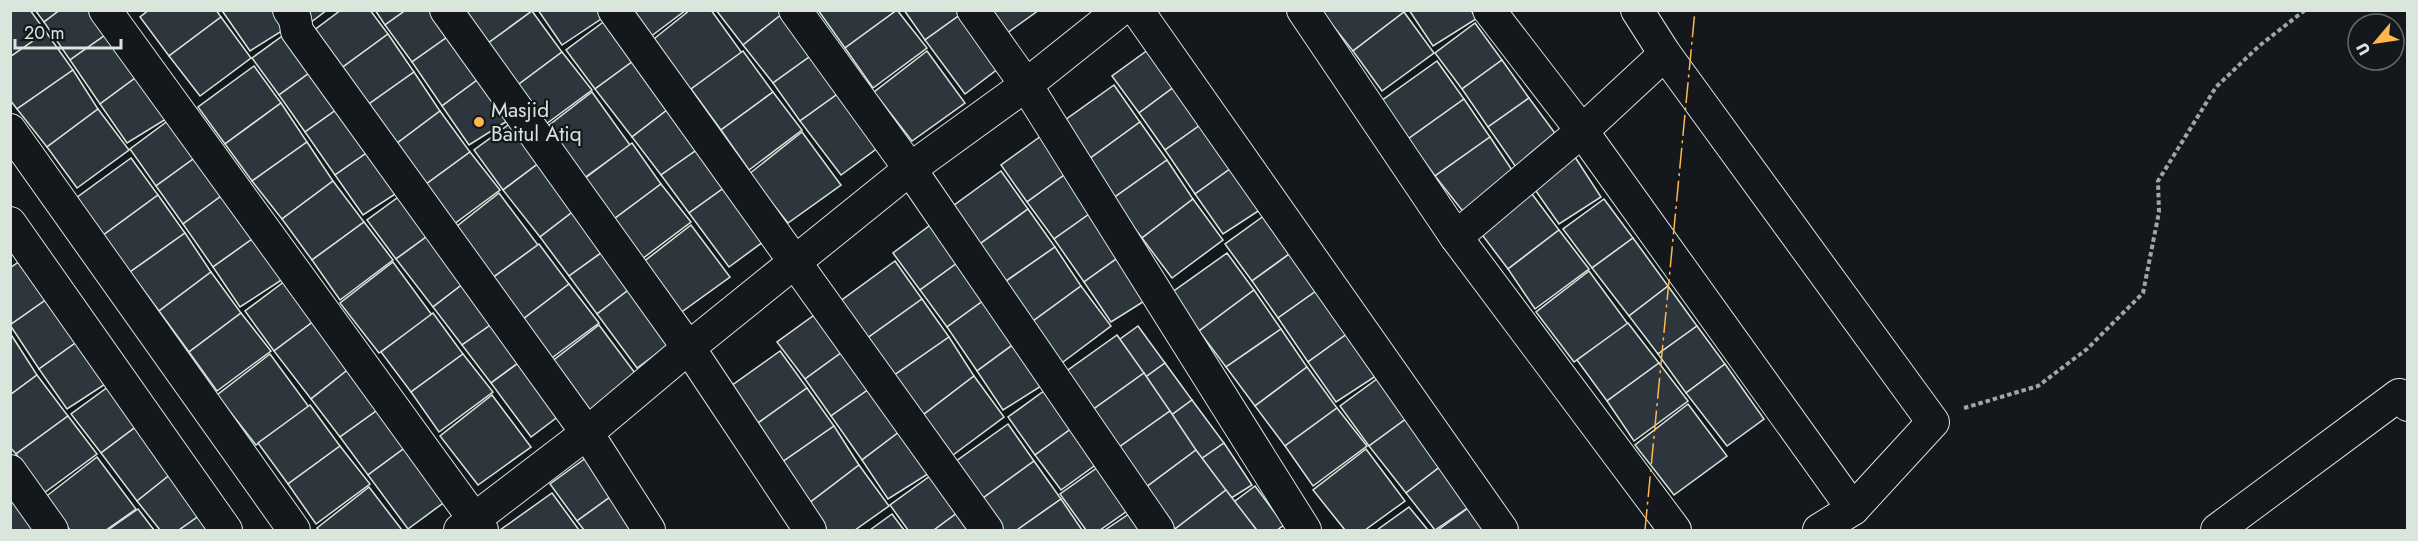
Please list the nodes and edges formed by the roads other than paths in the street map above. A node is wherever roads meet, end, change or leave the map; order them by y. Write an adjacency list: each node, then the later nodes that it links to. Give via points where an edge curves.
1 (105, 10): 25 (street)
2 (289, 10): 22 (street, via 297,31)
3 (446, 10): 20 (street)
4 (614, 10): 19 (street)
5 (795, 10): 16 (street)
6 (973, 10): 13 (street)
7 (1120, 10): 13 (street)
8 (1137, 10): 34 (street)
9 (1303, 10): 18 (street)
10 (1488, 10): 15 (street)
11 (1637, 10): 12 (street)
12 (1665, 54): 15 (street); 24 (street, via 1933,422)
13 (1026, 85): 16 (street); 33 (street)
14 (10, 130): 28 (street)
15 (1582, 131): 18 (street); 24 (street)
16 (910, 169): 19 (street); 32 (street)
17 (10, 223): 27 (street)
18 (1456, 237): 35 (street)
19 (794, 262): 20 (street); 31 (street)
20 (687, 349): 22 (street); 30 (street)
21 (2405, 396): 37 (street)
22 (587, 433): 25 (street); 29 (street)
23 (10, 471): 26 (street)
24 (1853, 509): 36 (street)
25 (472, 526)
26 (52, 531)
27 (226, 531)
28 (294, 531)
29 (649, 531)
30 (810, 531)
31 (987, 531)
32 (1158, 531)
33 (1305, 531)
34 (1502, 531)
35 (1675, 531)
36 (1819, 531)
37 (2217, 531)

